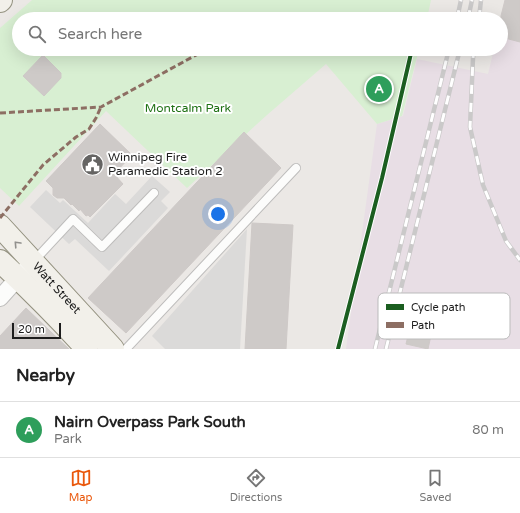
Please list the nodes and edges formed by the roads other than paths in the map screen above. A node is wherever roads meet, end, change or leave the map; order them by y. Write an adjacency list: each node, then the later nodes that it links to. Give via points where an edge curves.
1 (296, 168): 10 (lane)
2 (154, 193): 5 (lane, via 102,247 73,220)
3 (0, 226): 5 (main road, Watt Street, one-way to 3)
4 (0, 261): 6 (main road, Watt Street)
5 (33, 262): 6 (street); 8 (main road, Watt Street)
6 (18, 278): 7 (street); 8 (main road, Watt Street, via 66,326)
7 (0, 298)
8 (87, 341): 9 (main road, Watt Street)
9 (113, 349)
10 (126, 349)

